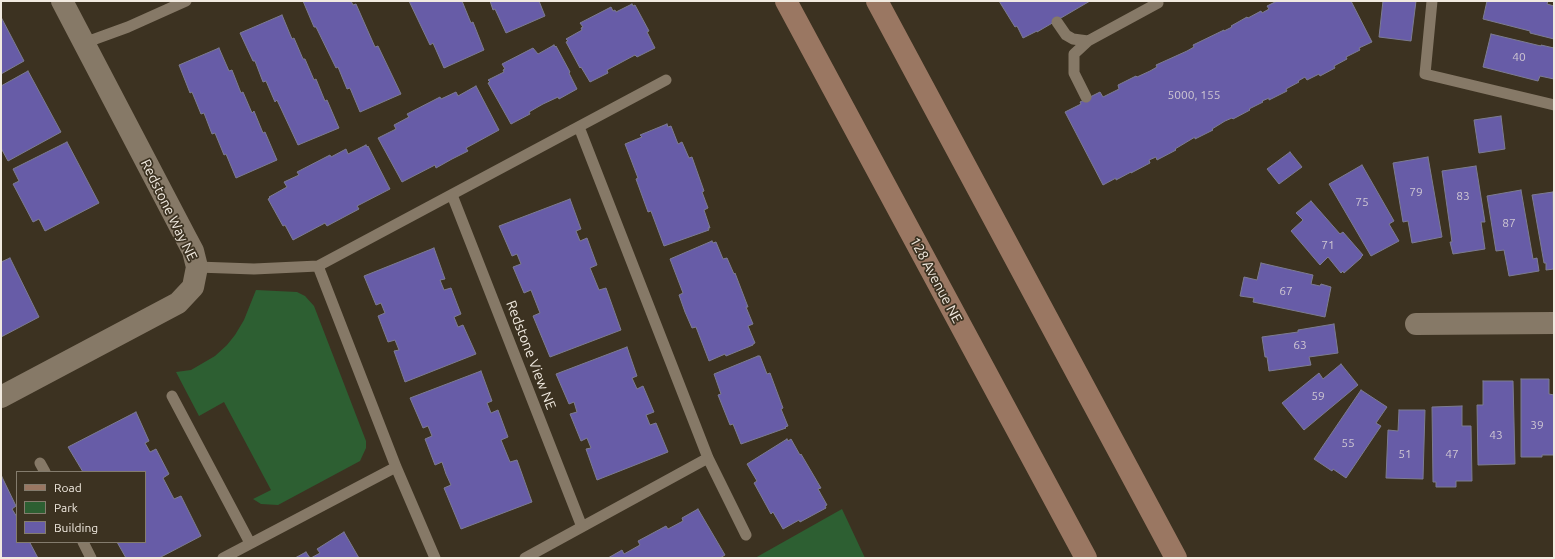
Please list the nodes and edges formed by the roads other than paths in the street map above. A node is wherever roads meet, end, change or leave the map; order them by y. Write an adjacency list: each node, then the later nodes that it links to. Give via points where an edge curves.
1 (62, 1): 9 (street, Redstone Way NE)
2 (186, 1): 9 (lane)
3 (786, 1): 31 (main road, 128 Avenue NE)
4 (1432, 1): 12 (lane, via 1425,74)
5 (1159, 2): 8 (lane)
6 (880, 7): 32 (main road)
7 (1057, 22): 8 (lane, via 1066,35)
8 (1088, 42): 11 (lane, via 1074,54 1074,73)
9 (84, 43): 16 (street, Redstone Way NE, via 188,241)
10 (666, 80): 13 (lane)
11 (1086, 97)
12 (1554, 105)
13 (579, 127): 14 (lane); 21 (lane)
14 (452, 195): 15 (lane); 23 (lane, Redstone View NE)
15 (318, 266): 16 (lane, via 254,269); 22 (lane)
16 (197, 267): 20 (street, Redstone Way NE, via 193,287 178,303)
17 (1554, 323): 18 (street)
18 (1416, 324)
19 (172, 396): 26 (lane)
20 (1, 397)
21 (708, 458): 23 (lane); 24 (lane)
22 (396, 467): 26 (lane); 29 (lane)
23 (582, 527): 30 (lane)
24 (746, 535)
25 (84, 543): 27 (lane)
26 (250, 543): 28 (lane)
27 (91, 558)
28 (222, 558)
29 (435, 558)
30 (525, 558)
31 (1086, 558)
32 (1176, 558)

